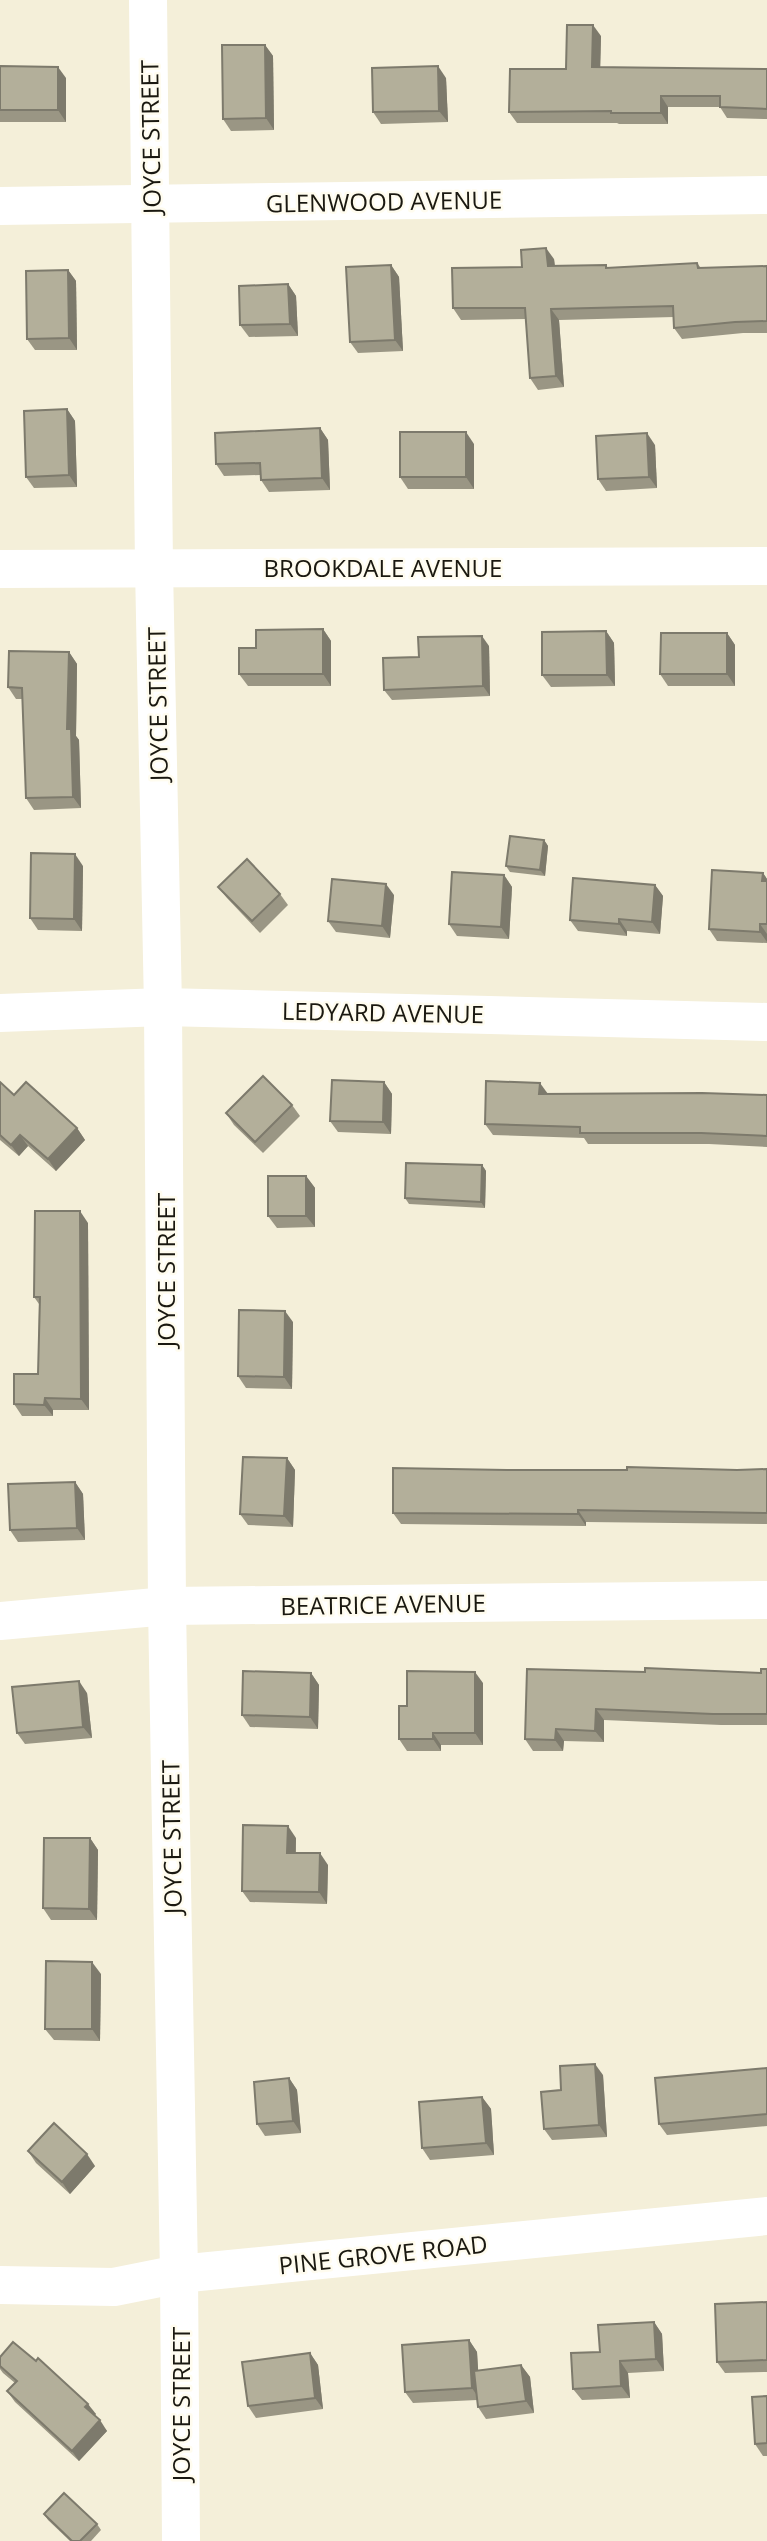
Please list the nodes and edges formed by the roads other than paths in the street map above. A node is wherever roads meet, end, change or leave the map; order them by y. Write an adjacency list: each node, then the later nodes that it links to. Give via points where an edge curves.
1 (148, 0): 3 (street, JOYCE STREET)
2 (767, 195): 3 (street, GLENWOOD AVENUE)
3 (151, 204): 4 (street, GLENWOOD AVENUE); 6 (street, JOYCE STREET)
4 (0, 206)
5 (767, 566): 6 (street, BROOKDALE AVENUE)
6 (154, 568): 7 (street, BROOKDALE AVENUE); 8 (street, JOYCE STREET)
7 (0, 569)
8 (163, 1007): 9 (street, LEDYARD AVENUE); 10 (street, LEDYARD AVENUE); 12 (street, JOYCE STREET)
9 (0, 1013)
10 (767, 1022)
11 (767, 1600): 12 (street, BEATRICE AVENUE)
12 (167, 1606): 13 (street, BEATRICE AVENUE); 15 (street, JOYCE STREET)
13 (0, 1621)
14 (767, 2216): 15 (street, PINE GROVE ROAD)
15 (179, 2274): 16 (street, PINE GROVE ROAD, via 114,2287); 17 (street, JOYCE STREET)
16 (0, 2285)
17 (181, 2541)

